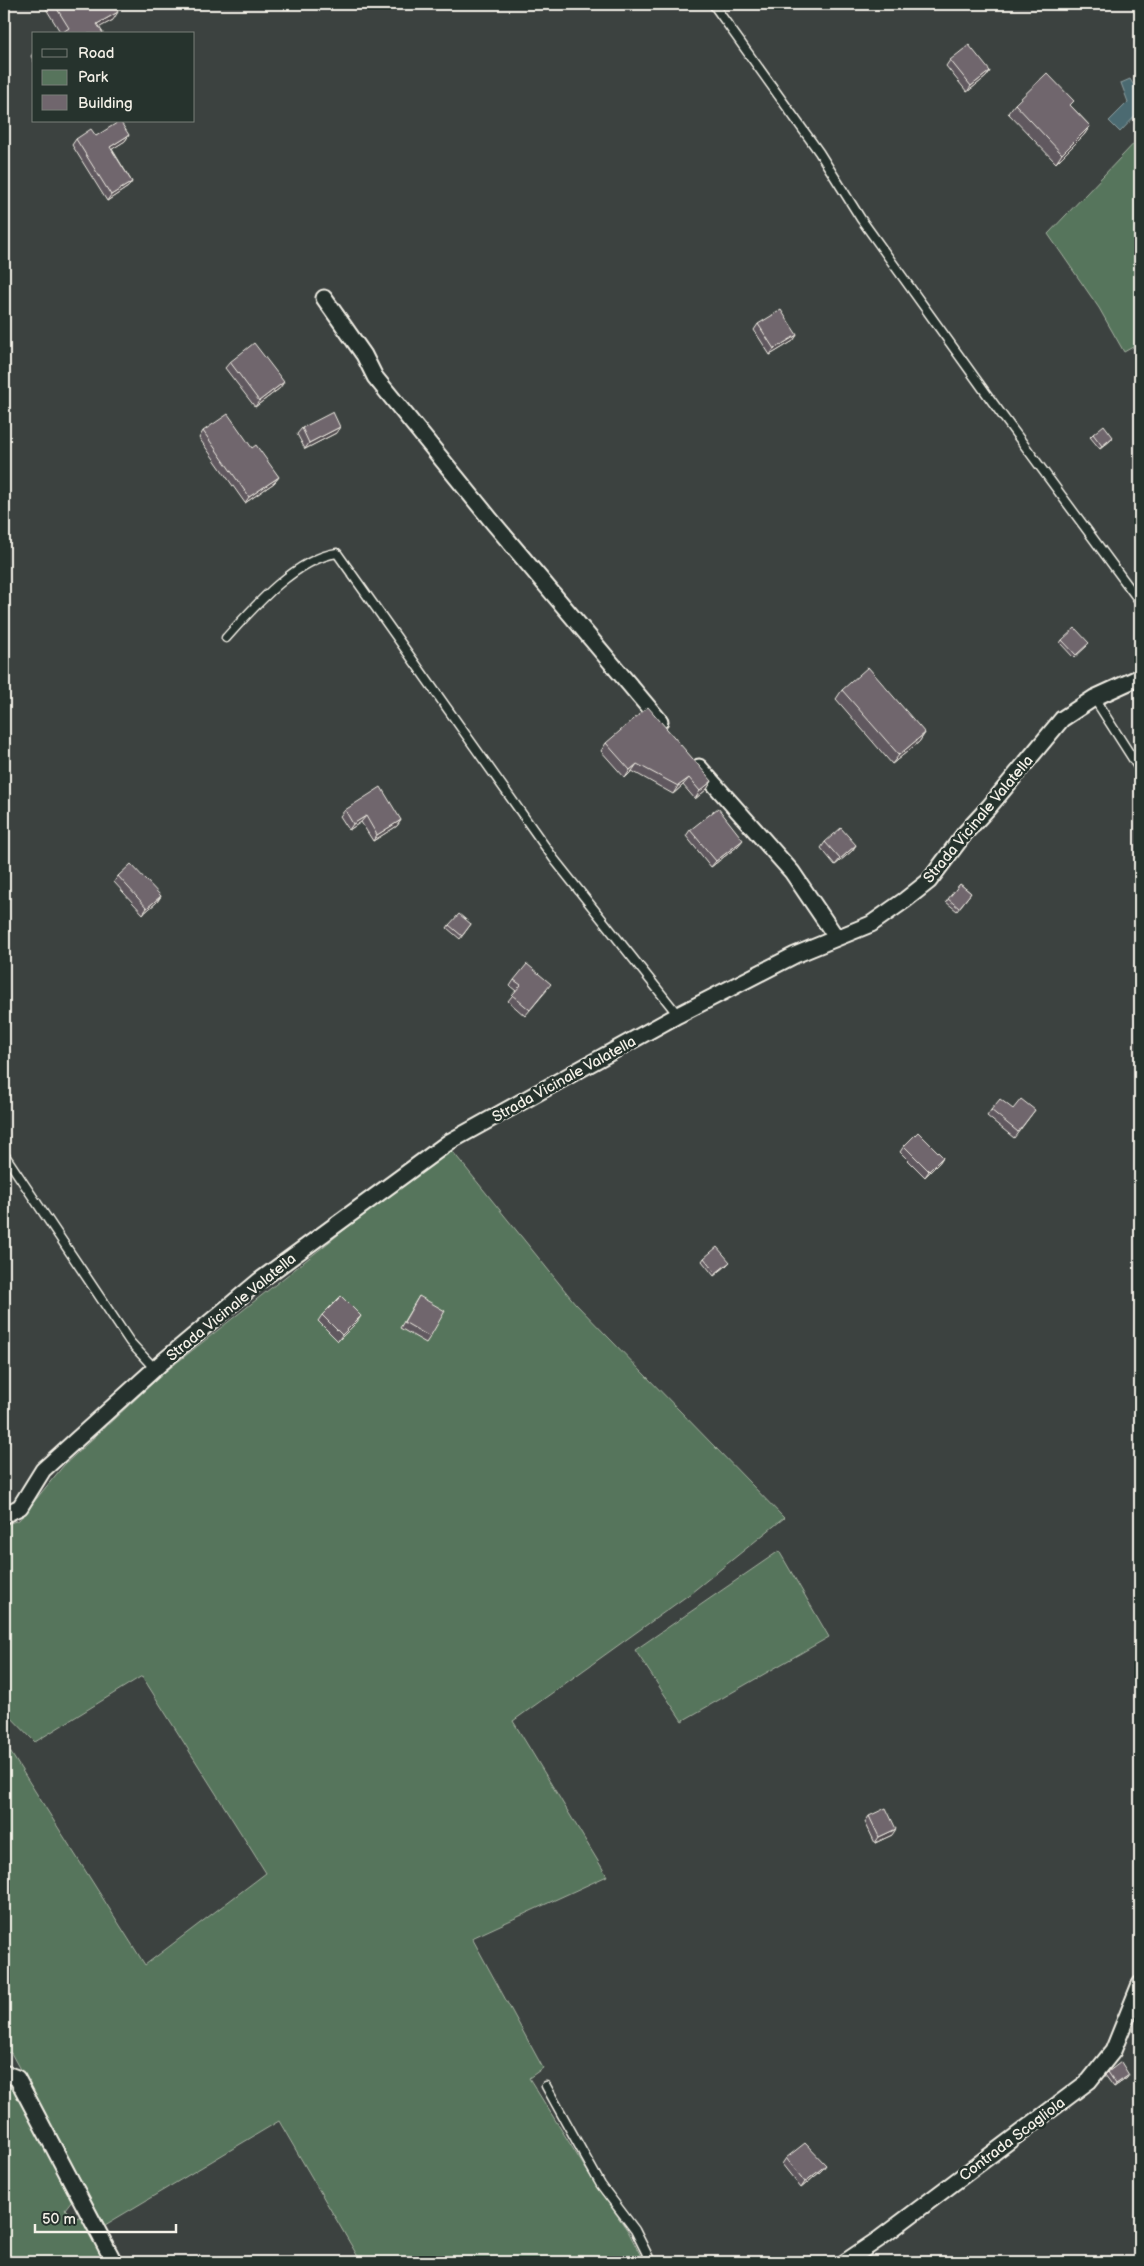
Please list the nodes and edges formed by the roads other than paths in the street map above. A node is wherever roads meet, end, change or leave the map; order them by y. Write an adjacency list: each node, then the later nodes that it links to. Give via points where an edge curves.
1 (713, 4): 3 (lane, via 991,400)
2 (324, 298): 7 (street, via 364,355 375,377)
3 (1140, 602)
4 (226, 638): 11 (lane, via 276,586 312,562 336,553 554,859)
5 (1140, 677): 6 (street, Strada Vicinale Valatella)
6 (1094, 698): 9 (lane); 10 (street, Strada Vicinale Valatella, via 1062,719 990,808 965,833 929,881 870,924)
7 (668, 731)
8 (687, 753): 10 (street, via 792,872)
9 (1140, 770)
10 (836, 937): 11 (street, Strada Vicinale Valatella)
11 (678, 1015): 13 (street, Strada Vicinale Valatella, via 449,1142 259,1282)
12 (4, 1154): 13 (lane, via 130,1342)
13 (155, 1369): 14 (street, Strada Vicinale Valatella, via 43,1470 20,1507)
14 (4, 1515)
15 (1140, 1984): 20 (street, Contrada Scagliola, via 1112,2051 1089,2081)
16 (4, 2074): 18 (street, via 17,2078)
17 (546, 2086): 19 (lane, via 601,2185 635,2230)
18 (114, 2262)
19 (651, 2262)
20 (845, 2262)

